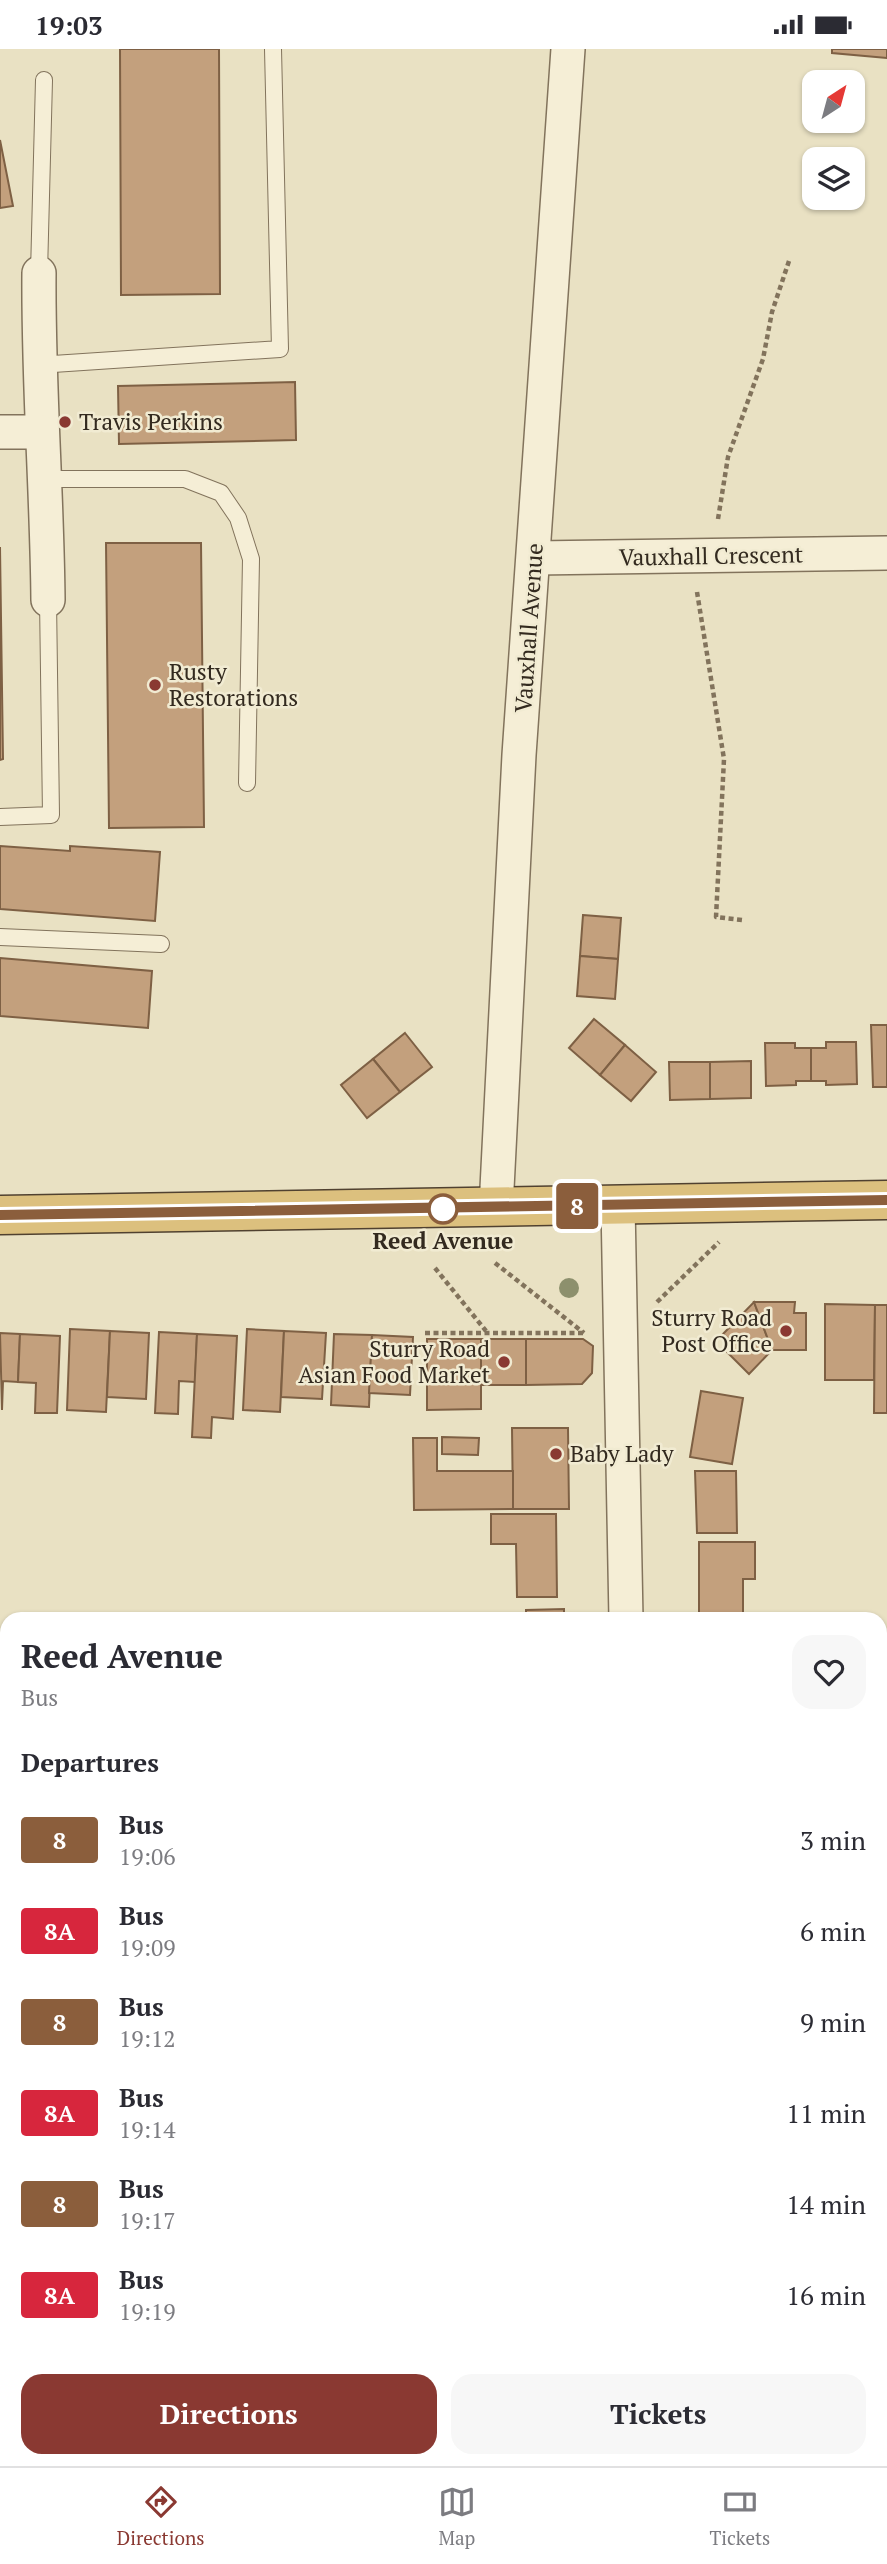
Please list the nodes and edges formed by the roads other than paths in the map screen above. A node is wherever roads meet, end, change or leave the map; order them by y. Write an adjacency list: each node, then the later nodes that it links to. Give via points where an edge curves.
1 (273, 49): 5 (lane, via 280,349)
2 (568, 49): 10 (street, Vauxhall Avenue)
3 (44, 80): 4 (lane)
4 (39, 273): 5 (street)
5 (38, 365): 7 (street)
6 (0, 432): 7 (street)
7 (41, 432): 8 (street)
8 (47, 479): 11 (street); 12 (lane, via 185,478 221,493 238,518 251,559)
9 (887, 553): 10 (street, Vauxhall Crescent)
10 (535, 558): 18 (street, Vauxhall Avenue, via 519,755)
11 (48, 600): 13 (lane, via 51,815)
12 (247, 783)
13 (0, 817)
14 (0, 937): 15 (lane)
15 (161, 944)
16 (887, 1201): 17 (highway)
17 (618, 1205): 18 (highway); 20 (street)
18 (496, 1208): 19 (highway)
19 (0, 1215)
20 (626, 1612)

